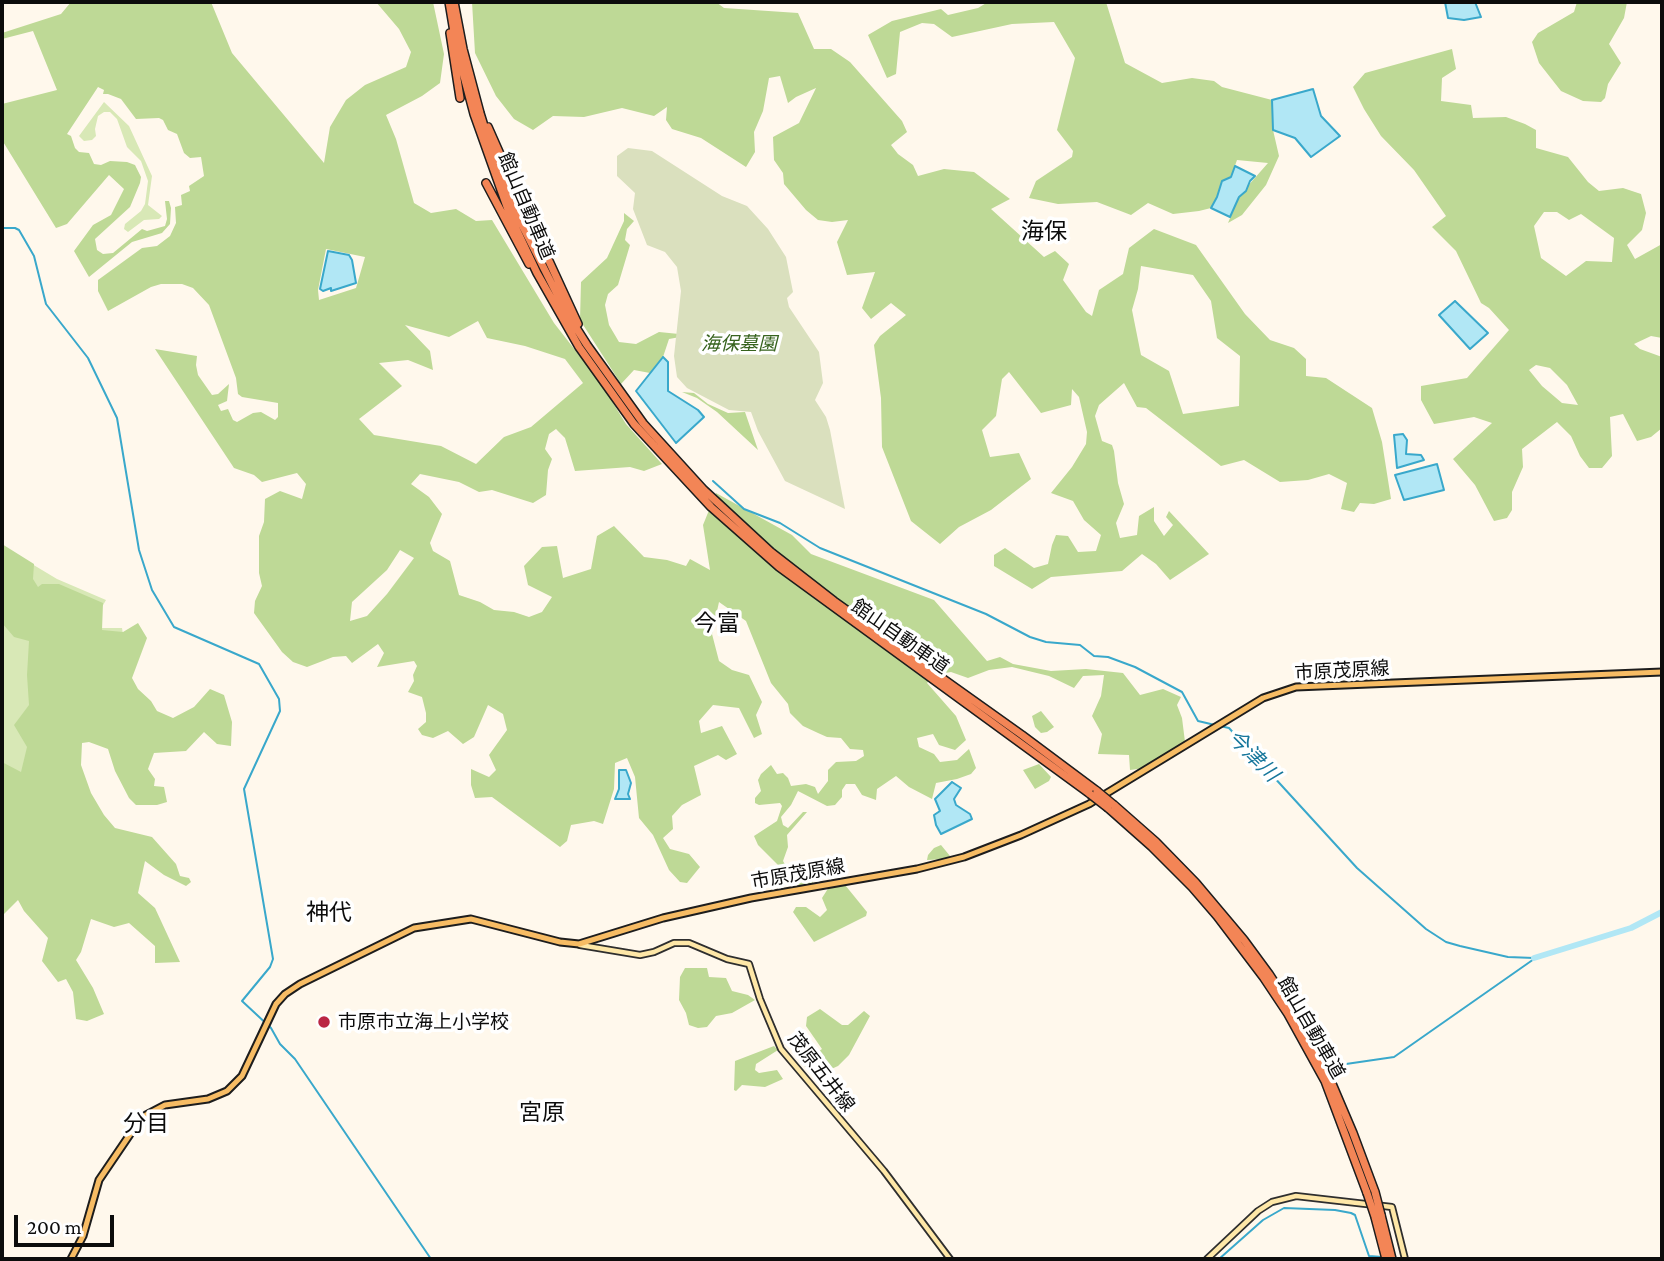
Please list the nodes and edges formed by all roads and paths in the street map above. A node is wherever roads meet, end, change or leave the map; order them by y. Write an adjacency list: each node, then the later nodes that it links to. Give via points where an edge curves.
1 (447, 2): 4 (highway); 8 (highway, 館山自動車道, via 486,154 511,218)
2 (454, 2): 3 (highway, 館山自動車道)
3 (467, 64): 5 (highway); 9 (highway, 館山自動車道, via 513,206)
4 (460, 99)
5 (511, 179)
6 (486, 183): 8 (highway, via 514,241)
7 (549, 261): 9 (highway)
8 (556, 306): 11 (highway, 館山自動車道, via 634,424 728,524 821,600)
9 (587, 345): 11 (highway, 館山自動車道, via 661,444 755,539)
10 (1662, 672): 12 (main road, 市原茂原線, via 1303,686 1269,695 1089,804 964,857 713,906)
11 (1093, 792): 13 (highway, 館山自動車道, bridge, via 1217,916 1310,1045 1353,1133)
12 (579, 944): 14 (main road, 市原茂原線, via 471,919 426,925 292,988 276,1004 233,1087 208,1099 159,1107 135,1127 99,1180 83,1236); 15 (main road, 茂原五井線, via 640,955 674,943 690,943 750,964 781,1049 884,1171)
13 (1385, 1243): 17 (highway, 館山自動車道); 18 (highway, 館山自動車道)
14 (71, 1259)
15 (950, 1259)
16 (1207, 1259): 19 (main road, via 1258,1211 1296,1196 1392,1207)
17 (1386, 1259)
18 (1392, 1259)
19 (1405, 1259)

